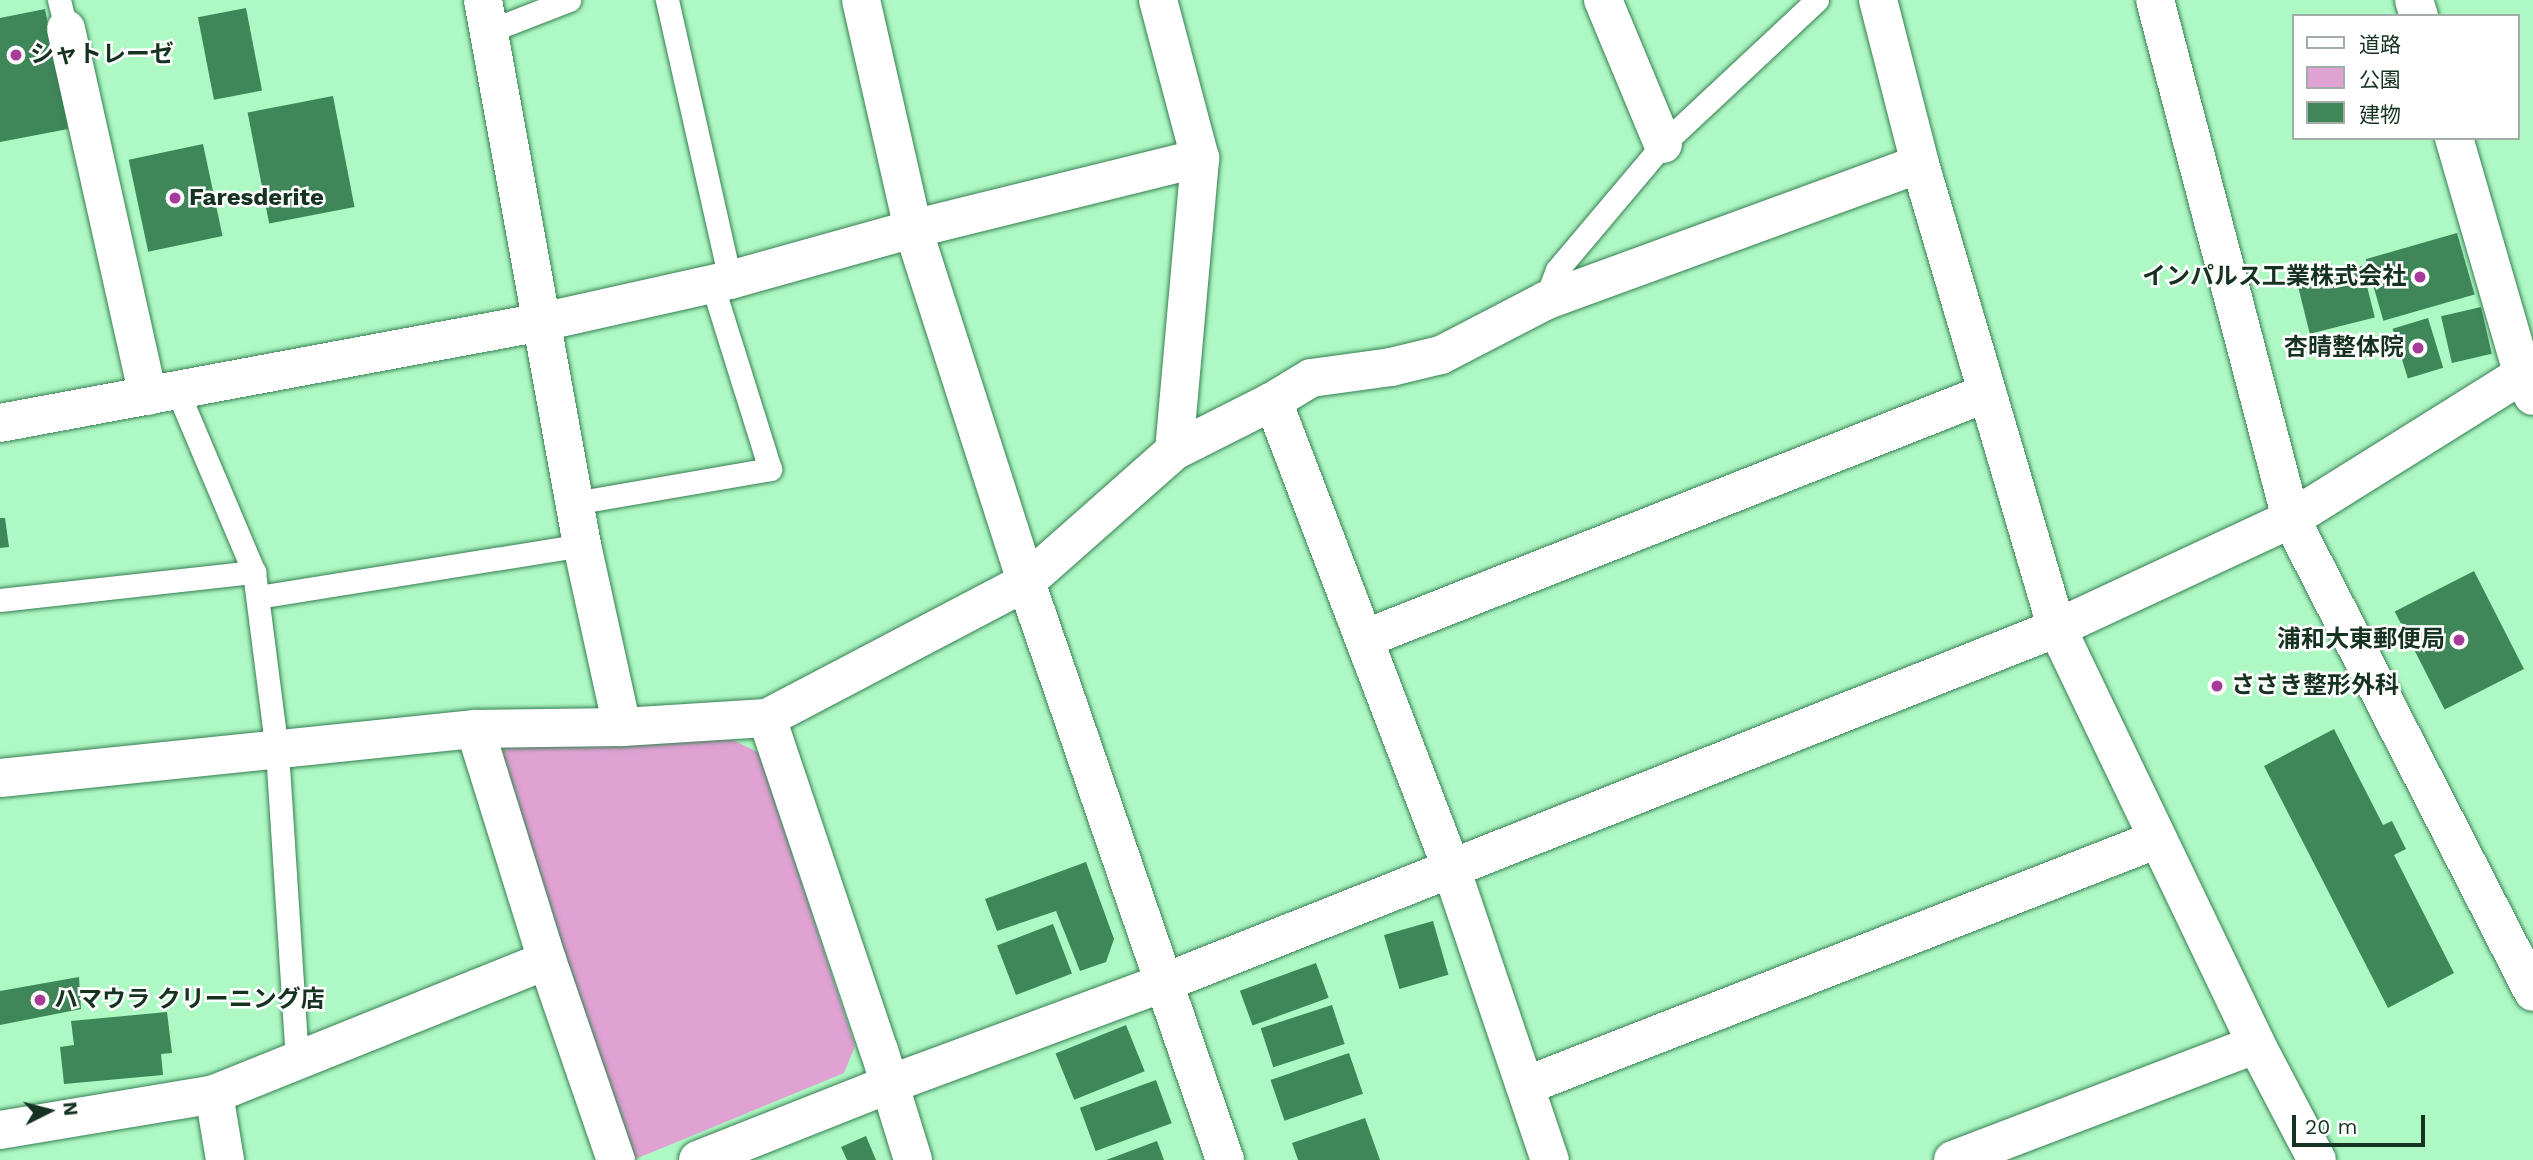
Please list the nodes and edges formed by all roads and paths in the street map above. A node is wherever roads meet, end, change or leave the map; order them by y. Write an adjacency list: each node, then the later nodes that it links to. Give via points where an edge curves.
1 (569, 0): 10 (lane)
2 (667, 0): 16 (lane)
3 (861, 0): 15 (street)
4 (1158, 0): 13 (street)
5 (1603, 0): 12 (street)
6 (1817, 0): 12 (lane)
7 (1878, 0): 14 (street)
8 (2155, 0): 26 (street)
9 (62, 14): 20 (street)
10 (486, 16): 18 (street)
11 (2455, 140): 19 (street)
12 (1663, 144): 17 (lane, via 1557,270)
13 (1200, 158): 15 (street); 24 (street)
14 (1920, 164): 17 (street); 21 (street)
15 (913, 229): 16 (street); 29 (street)
16 (721, 282): 18 (street); 25 (lane, via 770,469)
17 (1545, 301): 22 (street, via 1441,355 1311,378)
18 (542, 322): 20 (street); 25 (street)
19 (2530, 379): 26 (street)
20 (162, 393): 23 (street); 28 (lane)
21 (1987, 393): 32 (street); 33 (street)
22 (1273, 401): 24 (street); 33 (street)
23 (0, 423)
24 (1174, 452): 29 (street)
25 (575, 503): 27 (street)
26 (2291, 519): 32 (street); 43 (street)
27 (582, 545): 30 (lane); 35 (street)
28 (254, 572): 30 (lane); 31 (lane)
29 (1026, 582): 34 (street); 42 (street)
30 (258, 597): 37 (lane)
31 (0, 600)
32 (2057, 628): 39 (street); 40 (street)
33 (1364, 639): 40 (street)
34 (767, 718): 35 (street); 46 (street)
35 (622, 727): 36 (street)
36 (475, 729): 37 (street); 41 (street)
37 (277, 751): 38 (street); 45 (lane)
38 (0, 778)
39 (2158, 839): 44 (street); 47 (street)
40 (1451, 868): 42 (street); 47 (street)
41 (547, 960): 45 (street); 51 (street)
42 (1163, 983): 46 (street); 54 (street)
43 (2533, 992)
44 (2256, 1044): 56 (street); 57 (street)
45 (297, 1063): 48 (street)
46 (890, 1084): 52 (street); 53 (street)
47 (1525, 1086): 55 (street)
48 (214, 1094): 49 (street); 50 (street)
49 (0, 1130)
50 (225, 1160)
51 (616, 1160)
52 (698, 1160)
53 (913, 1160)
54 (1225, 1160)
55 (1550, 1160)
56 (1953, 1160)
57 (2317, 1160)

